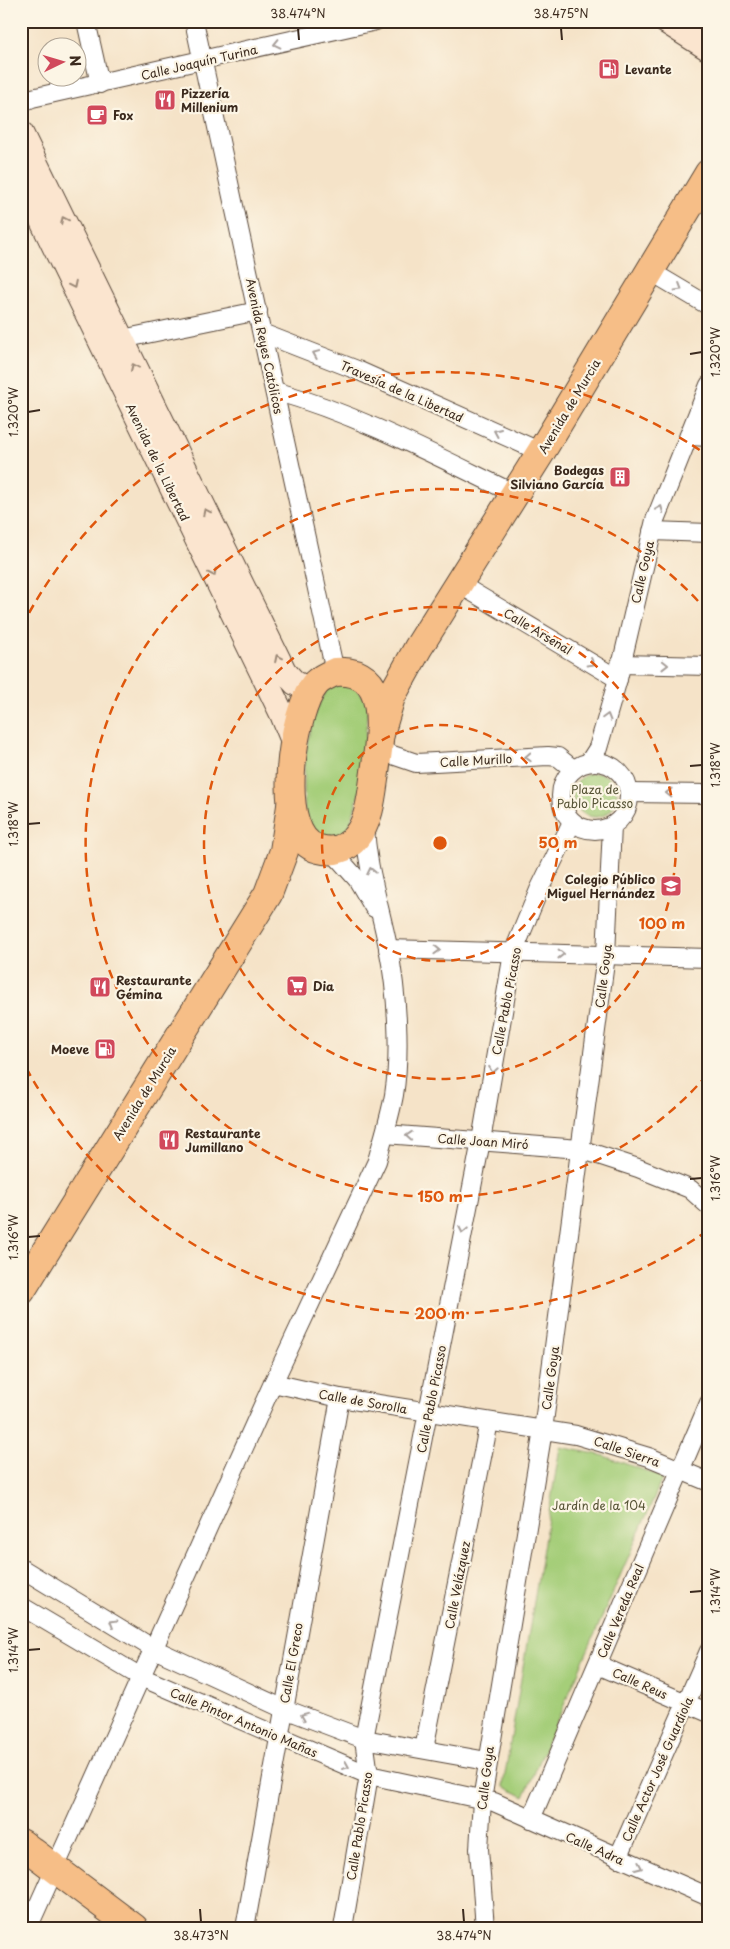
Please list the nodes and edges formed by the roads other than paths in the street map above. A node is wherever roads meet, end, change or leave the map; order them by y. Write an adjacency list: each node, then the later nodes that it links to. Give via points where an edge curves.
1 (86, 21): 8 (street)
2 (194, 21): 7 (street, Avenida Reyes Católicos)
3 (376, 21): 5 (street, Calle Joaquín Turina)
4 (665, 21): 6 (main road)
5 (335, 26): 7 (street, Calle Joaquín Turina, one-way to 7)
6 (709, 49)
7 (203, 61): 8 (street, Calle Joaquín Turina); 15 (street, Avenida Reyes Católicos)
8 (100, 84): 9 (street, Calle Joaquín Turina)
9 (21, 102)
10 (21, 133): 17 (main road, one-way to 10)
11 (709, 172): 13 (main road, Avenida de Murcia)
12 (21, 178): 33 (main road, Avenida de la Libertad, one-way to 33)
13 (650, 271): 14 (street, one-way to 14); 22 (main road, Avenida de Murcia)
14 (709, 306)
15 (258, 311): 16 (street, Avenida Reyes Católicos); 17 (street)
16 (262, 332): 19 (street, Avenida Reyes Católicos); 22 (street, Travesía de la Libertad, one-way to 16, via 357,370)
17 (122, 339): 31 (main road, one-way to 17, via 295,683 284,672)
18 (709, 385): 20 (street, Calle Goya)
19 (275, 391): 23 (street, via 365,423); 30 (street, Avenida Reyes Católicos)
20 (688, 436): 21 (street); 24 (street, Calle Goya, one-way to 20)
21 (709, 437)
22 (541, 452): 23 (main road, Avenida de Murcia)
23 (515, 494): 26 (main road, Avenida de Murcia)
24 (652, 531): 25 (street); 29 (street, Calle Goya)
25 (709, 533)
26 (459, 584): 27 (main road, Avenida de Murcia); 29 (street, Calle Arsenal, one-way to 29)
27 (414, 656): 30 (main road, via 394,665); 32 (main road, Avenida de Murcia, via 392,697)
28 (709, 666): 29 (street, one-way to 28)
29 (619, 672): 34 (street, Calle Goya, one-way to 29, via 598,748)
30 (347, 674): 31 (main road, via 322,678); 32 (main road, via 368,682 376,694)
31 (312, 690): 33 (main road)
32 (379, 742): 35 (street, Calle Murillo, one-way to 32, via 558,757 548,756 416,763); 39 (main road)
33 (295, 746): 38 (main road)
34 (589, 762): 35 (street); 36 (street, via 607,763 616,768)
35 (573, 769): 40 (street, via 561,787 560,798)
36 (629, 793): 37 (street, one-way to 36); 41 (street, via 624,814)
37 (709, 794)
38 (291, 806): 42 (main road, via 294,822 304,842 312,848); 43 (main road, via 284,851)
39 (365, 821): 42 (main road, via 349,844); 44 (street, one-way to 39, via 365,846)
40 (572, 822): 41 (street, via 587,829); 46 (street, Calle Pablo Picasso)
41 (612, 826): 47 (street, Calle Goya)
42 (329, 851): 43 (main road, via 294,867); 44 (street, via 357,879)
43 (268, 894): 53 (main road, Avenida de Murcia)
44 (381, 919): 45 (street)
45 (388, 949): 46 (street, one-way to 46); 49 (street, via 396,1010 396,1052 394,1094)
46 (513, 953): 47 (street, one-way to 47); 50 (street, Calle Pablo Picasso, one-way to 50)
47 (606, 956): 48 (street); 51 (street, Calle Goya)
48 (709, 958)
49 (385, 1134): 50 (street, Calle Joan Miró, one-way to 49); 54 (street, via 377,1161)
50 (481, 1141): 51 (street, Calle Joan Miró); 57 (street, Calle Pablo Picasso, one-way to 57)
51 (580, 1149): 52 (street, Calle Joan Miró, via 690,1189); 59 (street, Calle Goya)
52 (709, 1206)
53 (21, 1291)
54 (273, 1383): 55 (street, Calle de Sorolla); 64 (street)
55 (340, 1398): 57 (street, Calle de Sorolla); 69 (street, Calle El Greco)
56 (709, 1403): 60 (street, Calle Vereda Real)
57 (428, 1412): 58 (street, Calle de Sorolla); 72 (street, Calle Pablo Picasso)
58 (489, 1422): 59 (street, Calle de Sorolla); 73 (street, Calle Velázquez)
59 (543, 1430): 60 (street, Calle Sierra, via 608,1443); 74 (street, Calle Goya)
60 (679, 1470): 61 (street, Calle Sierra); 66 (street, Calle Vereda Real)
61 (709, 1482)
62 (21, 1568): 64 (street, one-way to 62)
63 (21, 1606): 67 (street, Calle Pintor Antonio Mañas)
64 (154, 1649): 67 (street); 69 (street)
65 (709, 1651): 68 (street, Calle Actor José Guardiola)
66 (598, 1664): 68 (street, Calle Reus); 77 (street, Calle Vereda Real)
67 (140, 1677): 71 (street, Calle Pintor Antonio Mañas); 80 (street)
68 (686, 1703): 70 (street, Calle Reus); 79 (street, Calle Actor José Guardiola)
69 (282, 1708): 71 (street, Calle El Greco); 72 (street, one-way to 69)
70 (709, 1713)
71 (280, 1737): 75 (street, Calle Pintor Antonio Mañas, one-way to 75); 84 (street, Calle El Greco)
72 (364, 1738): 73 (street); 75 (street, Calle Pablo Picasso)
73 (424, 1749): 74 (street)
74 (487, 1761): 76 (street, Calle Goya)
75 (369, 1775): 76 (street, Calle Pintor Antonio Mañas); 85 (street, Calle Pablo Picasso)
76 (482, 1800): 77 (street, Calle Adra); 86 (street, Calle Goya, via 479,1848)
77 (531, 1819): 79 (street, Calle Adra)
78 (21, 1843): 80 (main road)
79 (618, 1858): 81 (street, Calle Adra, one-way to 81)
80 (54, 1867): 82 (street); 83 (main road)
81 (709, 1898)
82 (28, 1928)
83 (134, 1928)
84 (244, 1928)
85 (343, 1928)
86 (485, 1928)

